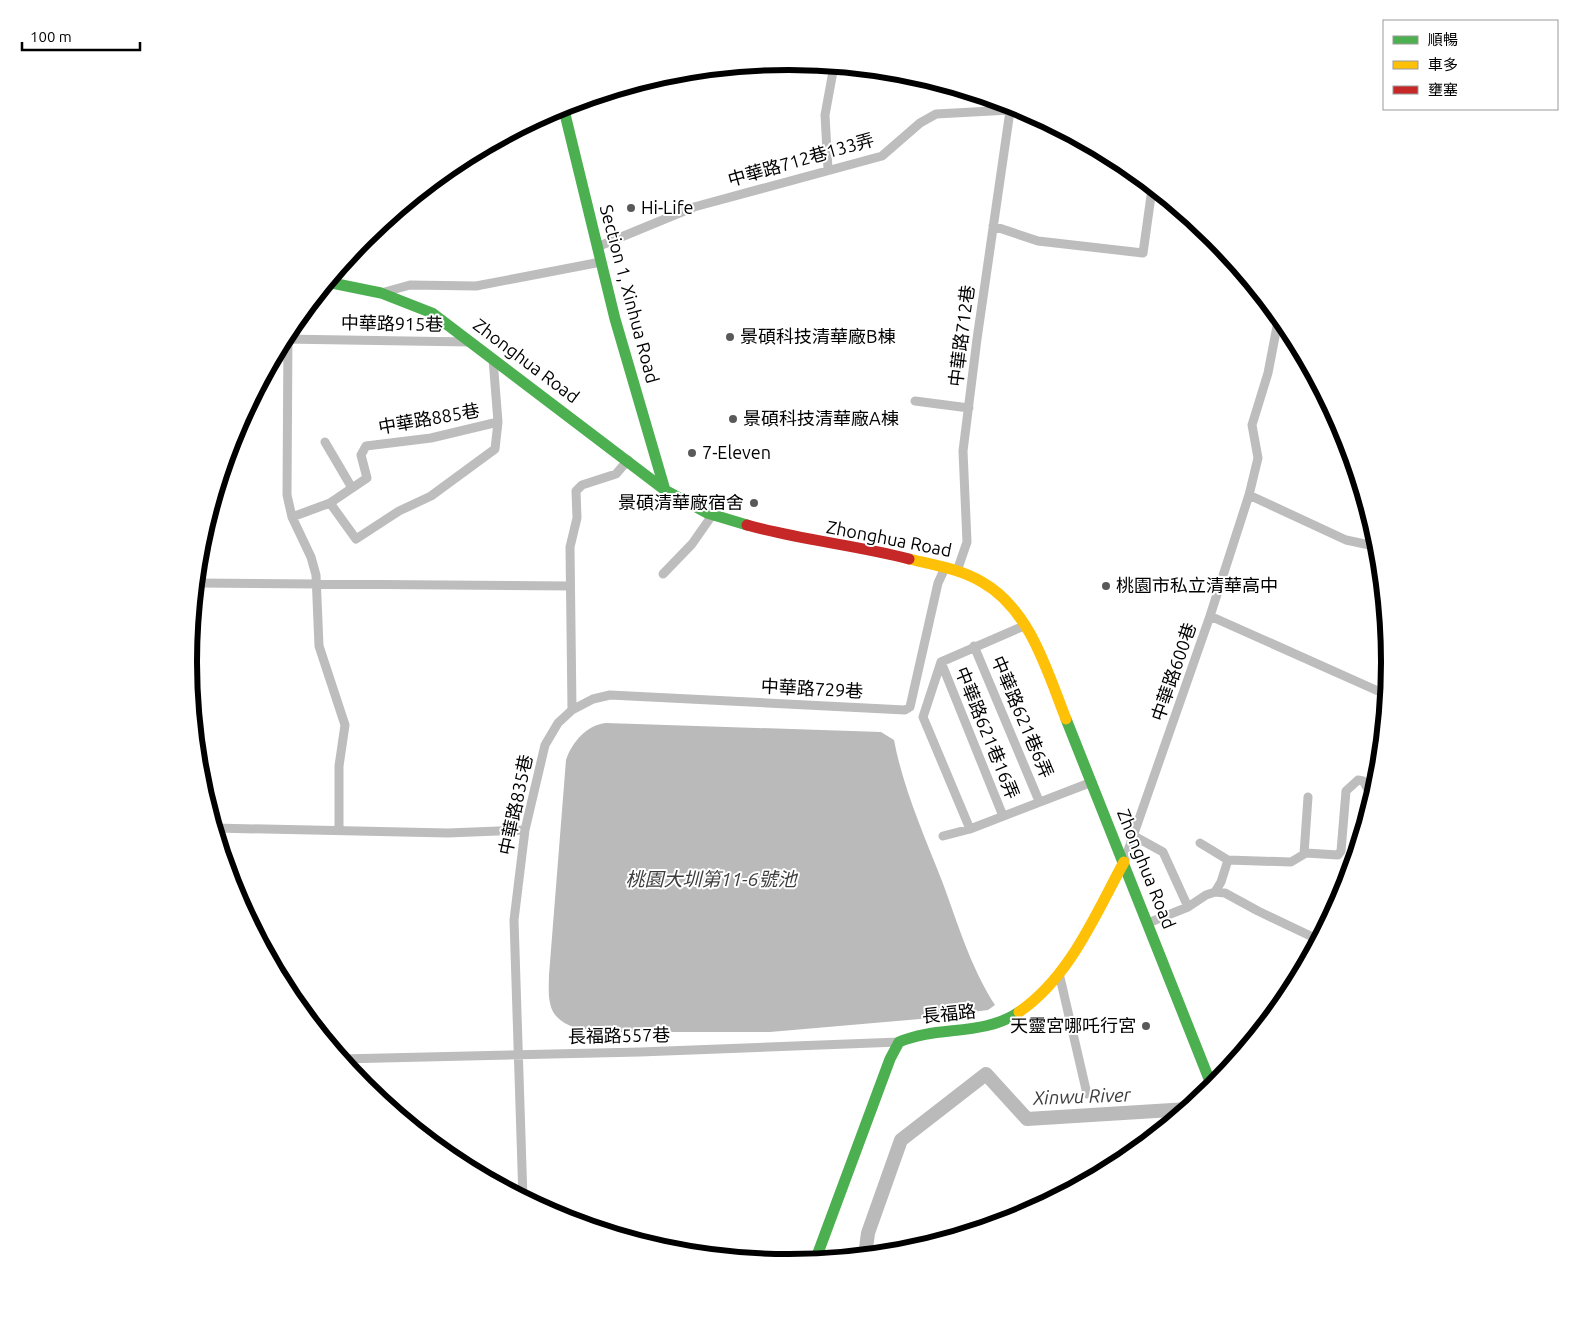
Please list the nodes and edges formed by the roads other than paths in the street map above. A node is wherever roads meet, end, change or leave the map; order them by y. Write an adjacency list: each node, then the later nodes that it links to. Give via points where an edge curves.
1 (833, 72): 5 (street, via 825,115)
2 (998, 108): 5 (street, 中華路712巷133弄, via 936,114 920,123 882,156)
3 (1012, 113): 7 (street, 中華路712巷)
4 (565, 114): 8 (main road, Section 1, Xinhua Road)
5 (828, 169): 8 (street, 中華路712巷133弄, via 694,207)
6 (1151, 193): 7 (street, via 1143,252 1038,241)
7 (993, 226): 18 (street, 中華路712巷)
8 (597, 247): 9 (main road, Section 1, Xinhua Road)
9 (600, 262): 11 (street, via 476,286 410,285); 23 (main road, Section 1, Xinhua Road)
10 (334, 284): 11 (main road, Zhonghua Road)
11 (381, 293): 14 (main road, Zhonghua Road, via 432,313)
12 (1277, 326): 24 (street, 中華路600巷, via 1268,373 1252,425 1258,458)
13 (293, 337): 14 (street, 中華路915巷)
14 (470, 342): 16 (main road, Zhonghua Road)
15 (286, 349): 27 (street, via 287,495)
16 (493, 359): 19 (street, 中華路885巷); 21 (main road, Zhonghua Road)
17 (914, 401): 18 (street)
18 (969, 408): 30 (street, 中華路712巷, via 964,451 967,542)
19 (498, 422): 22 (street, 中華路885巷, via 431,438 366,446 360,455 367,478); 25 (street, via 495,449 431,496 399,511 356,539)
20 (325, 442): 22 (street)
21 (628, 460): 23 (main road, Zhonghua Road); 34 (street, via 616,474 582,485 576,491 577,518 570,547)
22 (352, 488): 25 (street)
23 (665, 490): 26 (main road, Zhonghua Road)
24 (1249, 495): 28 (street, via 1346,540); 35 (street, 中華路600巷)
25 (330, 503): 27 (street)
26 (713, 514): 29 (main road, Zhonghua Road, via 817,542 880,551); 31 (street, via 692,544)
27 (292, 517): 33 (street, via 312,557)
28 (1370, 545)
29 (945, 568): 30 (main road, Zhonghua Road); 40 (street, 中華路729巷, via 938,583 910,707 905,710 610,695 593,698)
30 (956, 571): 36 (main road, Zhonghua Road, via 983,582 1015,608)
31 (663, 574)
32 (202, 583): 33 (street)
33 (316, 584): 34 (street); 48 (street, via 319,646 345,725 339,766)
34 (570, 586): 40 (street)
35 (1210, 616): 39 (street); 51 (street, 中華路600巷)
36 (1026, 625): 37 (street); 41 (main road, Zhonghua Road)
37 (974, 646): 38 (street); 44 (street, 中華路621巷6弄)
38 (941, 662): 45 (street, 中華路621巷16弄); 47 (street, via 923,717)
39 (1380, 692)
40 (572, 710): 49 (street, 中華路835巷, via 558,723 545,745)
41 (1092, 782): 44 (street); 55 (main road, Zhonghua Road)
42 (1368, 788): 53 (street, via 1364,781 1358,780 1346,791 1338,855)
43 (1308, 797): 53 (street)
44 (1039, 801): 45 (street)
45 (1003, 816): 47 (street)
46 (221, 828): 48 (street)
47 (970, 829): 50 (street)
48 (339, 830): 49 (street, via 448,833)
49 (525, 830): 62 (street, 中華路835巷, via 514,927)
50 (943, 836)
51 (1134, 836): 55 (street, 中華路600巷); 57 (street, via 1163,852)
52 (1200, 843): 54 (street)
53 (1304, 854): 54 (street, via 1291,862)
54 (1228, 860): 56 (street)
55 (1124, 862): 58 (main road, Zhonghua Road); 60 (main road, 長福路)
56 (1215, 892): 57 (street); 59 (street, via 1225,893)
57 (1188, 907): 58 (street)
58 (1148, 923): 64 (main road, Zhonghua Road)
59 (1313, 937)
60 (1059, 973): 61 (main road, 長福路, via 1034,1003 1013,1016 985,1028 919,1034); 65 (street)
61 (899, 1042): 62 (street, 長福路557巷); 67 (main road)
62 (518, 1054): 63 (street, 長福路557巷); 66 (street, 中華路835巷)
63 (349, 1059)
64 (1209, 1080)
65 (1087, 1094)
66 (523, 1192)
67 (817, 1254)

